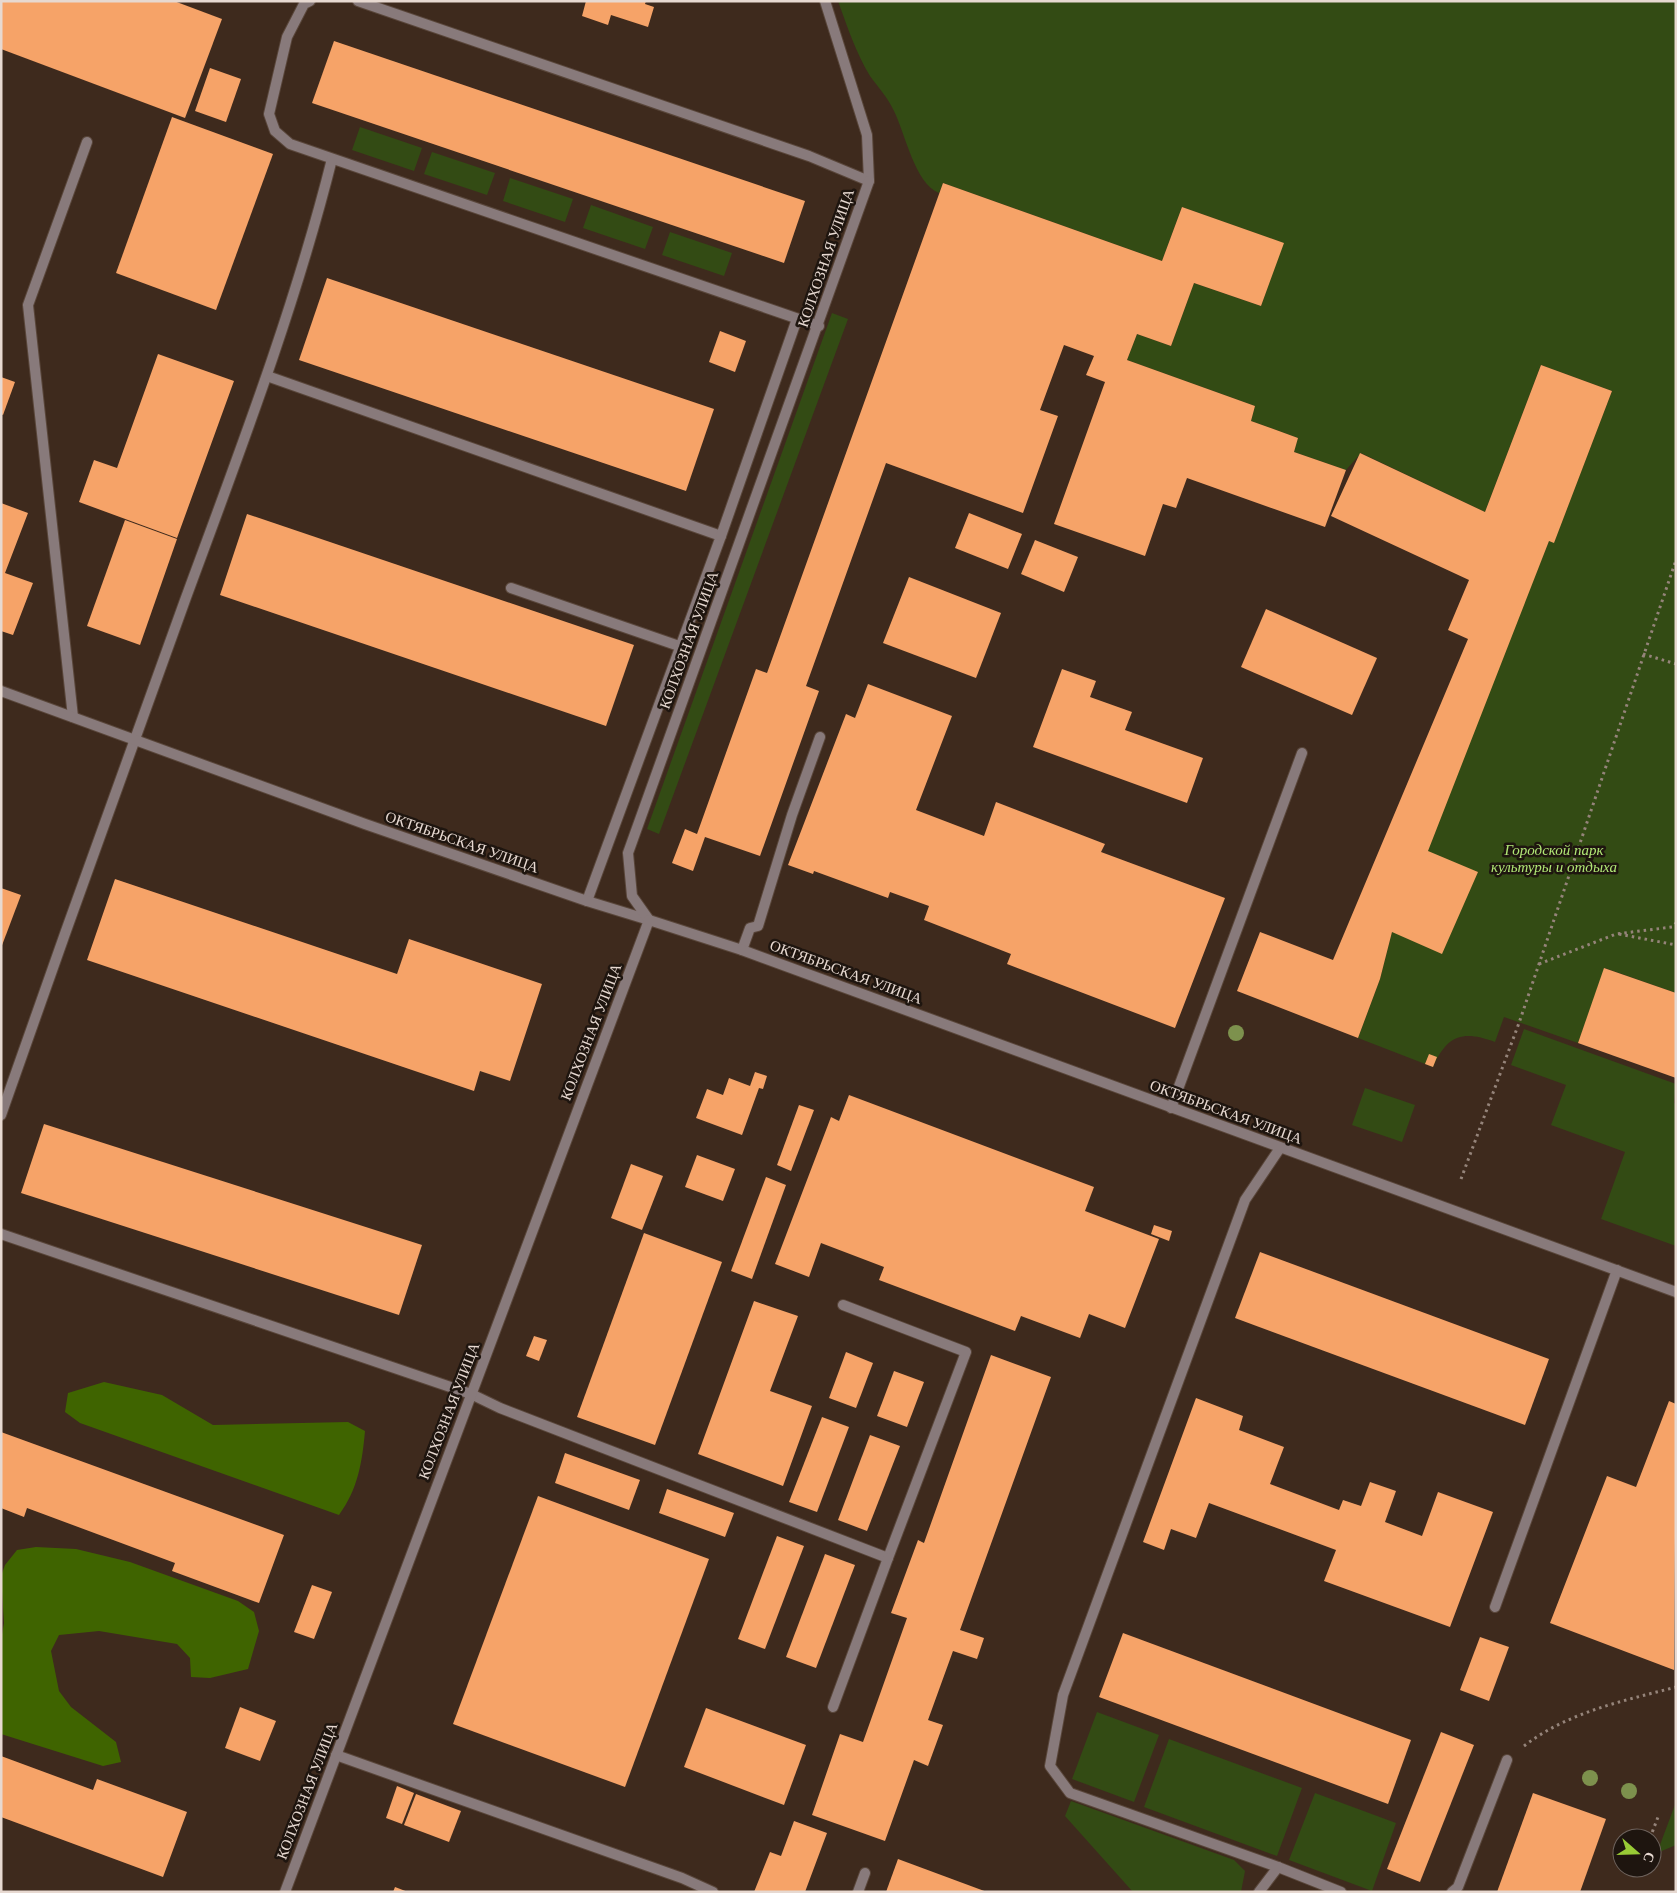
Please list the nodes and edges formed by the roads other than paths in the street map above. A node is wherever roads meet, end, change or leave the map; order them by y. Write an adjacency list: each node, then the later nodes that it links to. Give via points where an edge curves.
1 (310, 1): 5 (street, via 304,4 288,37 269,114 275,131 290,144)
2 (358, 1): 6 (street, via 809,156)
3 (825, 1): 6 (street, via 867,135)
4 (87, 142): 14 (street, via 28,306)
5 (332, 159): 7 (street); 9 (street, via 312,239)
6 (869, 181): 8 (street, КОЛХОЗНАЯ УЛИЦА)
7 (797, 319): 8 (street); 10 (street)
8 (818, 326): 19 (street, КОЛХОЗНАЯ УЛИЦА, via 628,853 632,896)
9 (267, 376): 10 (street); 16 (street)
10 (721, 536): 12 (street)
11 (511, 588): 12 (street)
12 (679, 646): 18 (street)
13 (1, 691): 14 (street, ОКТЯБРЬСКАЯ УЛИЦА)
14 (73, 717): 16 (street, ОКТЯБРЬСКАЯ УЛИЦА)
15 (820, 737): 20 (street, via 758,926 750,928)
16 (134, 739): 18 (street, ОКТЯБРЬСКАЯ УЛИЦА); 22 (street)
17 (1302, 753): 21 (street)
18 (587, 901): 19 (street, ОКТЯБРЬСКАЯ УЛИЦА)
19 (649, 920): 20 (street, ОКТЯБРЬСКАЯ УЛИЦА); 28 (street, КОЛХОЗНАЯ УЛИЦА)
20 (742, 950): 21 (street, ОКТЯБРЬСКАЯ УЛИЦА)
21 (1171, 1108): 23 (street, ОКТЯБРЬСКАЯ УЛИЦА)
22 (1, 1115)
23 (1280, 1148): 25 (street, ОКТЯБРЬСКАЯ УЛИЦА); 34 (street, via 1245,1200 1062,1695 1050,1766 1070,1793)
24 (1, 1234): 28 (street)
25 (1617, 1270): 26 (street, ОКТЯБРЬСКАЯ УЛИЦА); 30 (street)
26 (1676, 1292)
27 (842, 1305): 29 (street, via 966,1352)
28 (471, 1394): 29 (street); 32 (street, КОЛХОЗНАЯ УЛИЦА)
29 (888, 1558): 31 (street)
30 (1494, 1606)
31 (833, 1707)
32 (336, 1755): 36 (street, КОЛХОЗНАЯ УЛИЦА); 37 (street, via 682,1878)
33 (1506, 1760): 41 (street, via 1458,1887)
34 (1278, 1867): 39 (street); 40 (street)
35 (865, 1873): 38 (street)
36 (285, 1892)
37 (713, 1892)
38 (858, 1892)
39 (1259, 1892)
40 (1341, 1892)
41 (1452, 1892)

